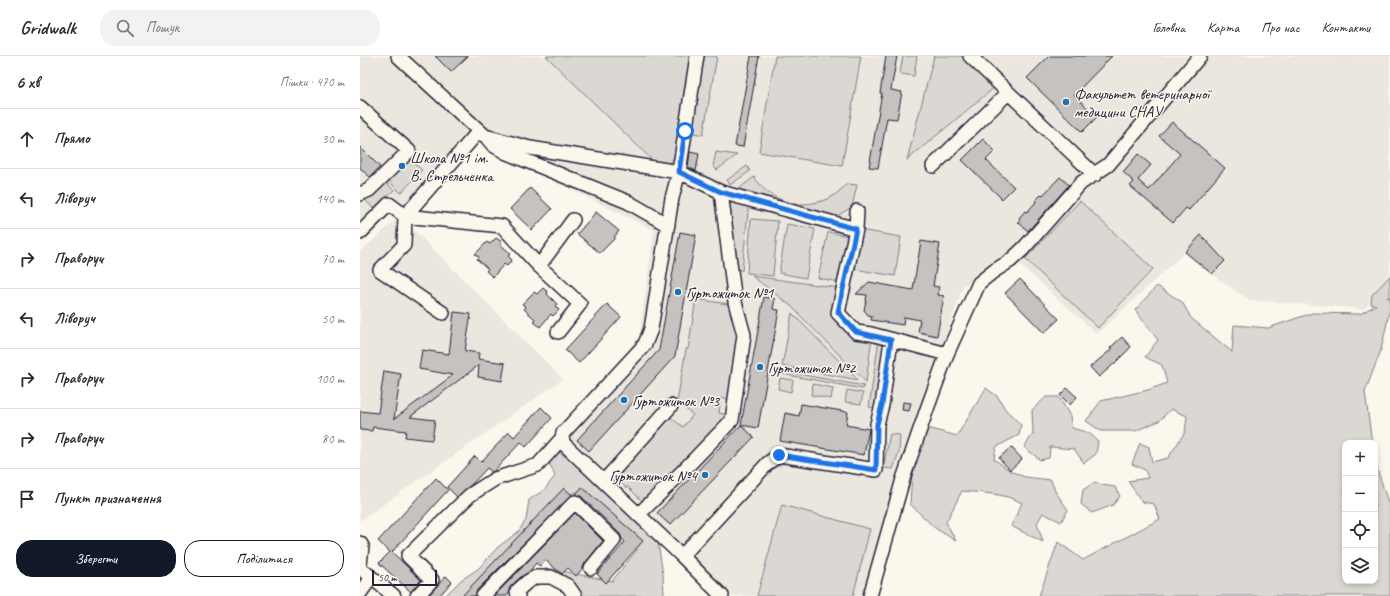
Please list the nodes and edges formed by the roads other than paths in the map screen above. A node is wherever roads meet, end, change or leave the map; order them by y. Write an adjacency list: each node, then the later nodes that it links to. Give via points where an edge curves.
1 (398, 56): 7 (street)
2 (697, 56): 9 (street)
3 (970, 56): 5 (street)
4 (1200, 56): 10 (street, via 1108,165)
5 (1008, 93): 8 (street); 10 (street)
6 (360, 107): 12 (street, via 409,151 369,190)
7 (482, 133): 9 (street, via 530,148); 14 (street); 16 (street, via 493,145 507,153 628,202)
8 (933, 166)
9 (679, 172): 11 (street); 16 (street)
10 (1095, 175): 23 (street, via 1081,183 1023,249 979,283)
11 (721, 192): 17 (street); 27 (street, via 735,302 744,335 732,420)
12 (360, 194)
13 (857, 211): 17 (street)
14 (405, 216): 18 (street, via 389,204); 19 (street, via 502,226); 20 (street, via 404,245 380,270)
15 (574, 220): 19 (street)
16 (668, 225): 25 (street, via 651,329 645,344 563,433)
17 (856, 229): 22 (street, via 838,312 856,332)
18 (360, 233)
19 (540, 266): 21 (street, via 580,304)
20 (443, 313)
21 (558, 332)
22 (891, 340): 23 (street); 29 (street, via 877,424 876,470 779,455 768,463)
23 (948, 354): 41 (street, via 903,479)
24 (670, 406): 26 (street)
25 (562, 438): 26 (street, via 564,444); 37 (street, via 538,465 495,479 470,495 408,556 432,580)
26 (604, 481): 27 (street)
27 (638, 515): 29 (street)
28 (360, 543): 30 (street)
29 (682, 556): 40 (street)
30 (360, 565)
31 (360, 568): 33 (street)
32 (591, 568): 38 (street, via 614,540 575,502)
33 (371, 578): 34 (street); 36 (street)
34 (360, 593)
35 (516, 594): 39 (street, via 527,582 536,578 551,577 568,586)
36 (394, 596)
37 (417, 596)
38 (483, 596)
39 (575, 596)
40 (722, 596)
41 (870, 596)

